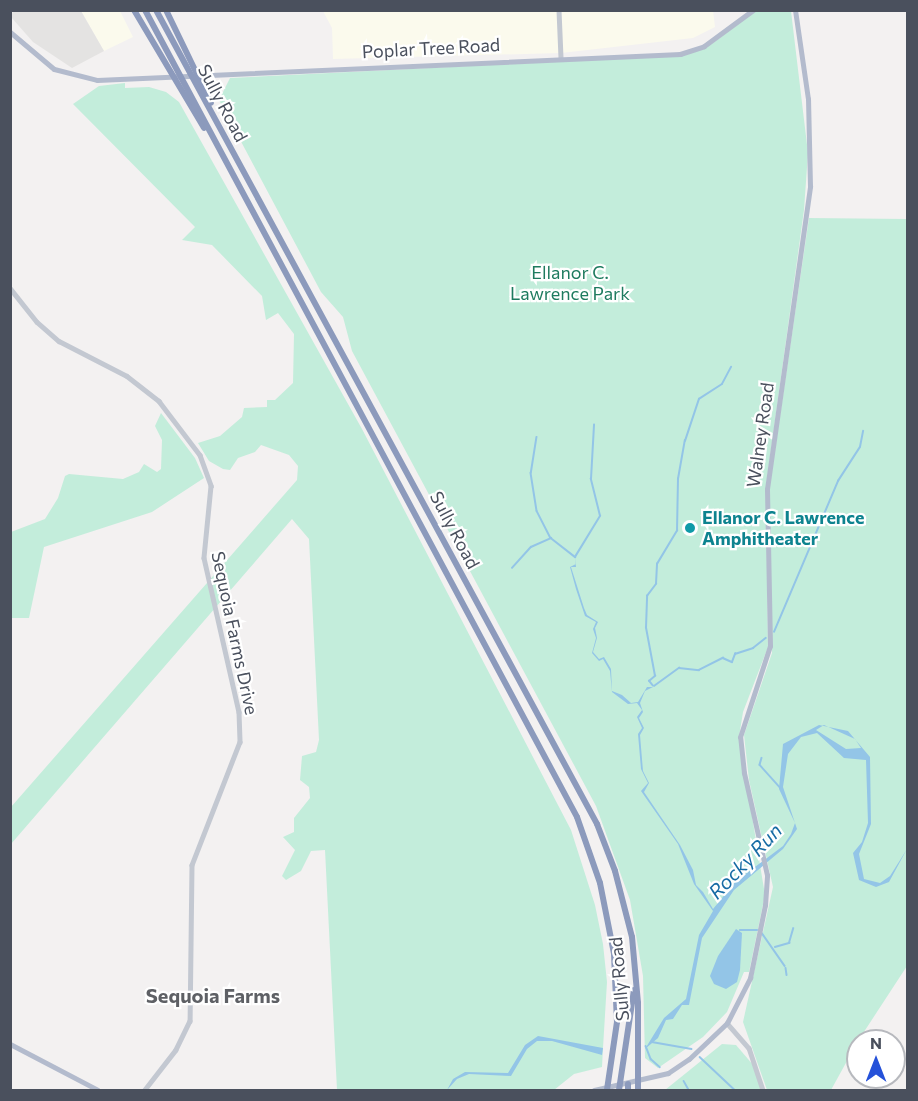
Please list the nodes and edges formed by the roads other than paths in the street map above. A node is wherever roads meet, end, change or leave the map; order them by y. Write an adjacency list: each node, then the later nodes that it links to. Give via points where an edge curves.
1 (134, 10): 11 (highway)
2 (146, 10): 11 (highway, Sully Road)
3 (156, 10): 10 (highway, Sully Road)
4 (166, 10): 10 (highway)
5 (559, 10): 9 (street)
6 (753, 10): 9 (main road, Poplar Tree Road, via 704,46 687,53)
7 (795, 10): 14 (main road, Walney Road, via 808,99 810,186 767,489 770,646 740,737 744,773 766,868 767,893 750,978)
8 (10, 32): 9 (main road, Poplar Tree Road, via 47,65 70,76 98,80)
9 (561, 58)
10 (236, 158): 13 (highway, Sully Road, via 583,796 615,871)
11 (238, 186): 16 (highway, Sully Road, via 577,817 597,871 610,925 617,990)
12 (10, 288): 19 (street, Sequoia Farms Drive, via 59,341 127,376 159,401 201,456 211,486 204,553 239,712 240,742 192,865 190,1021 176,1050)
13 (633, 951): 22 (highway, via 632,1014); 23 (highway, Sully Road, via 638,1003)
14 (727, 1023): 17 (main road, Walney Road, via 678,1068); 24 (street, via 749,1048)
15 (10, 1044): 18 (main road)
16 (613, 1054): 20 (highway); 21 (highway, Sully Road)
17 (628, 1086): 20 (main road, Walney Road)
18 (98, 1090)
19 (145, 1090)
20 (597, 1090)
21 (607, 1090)
22 (619, 1090)
23 (638, 1090)
24 (763, 1090)

